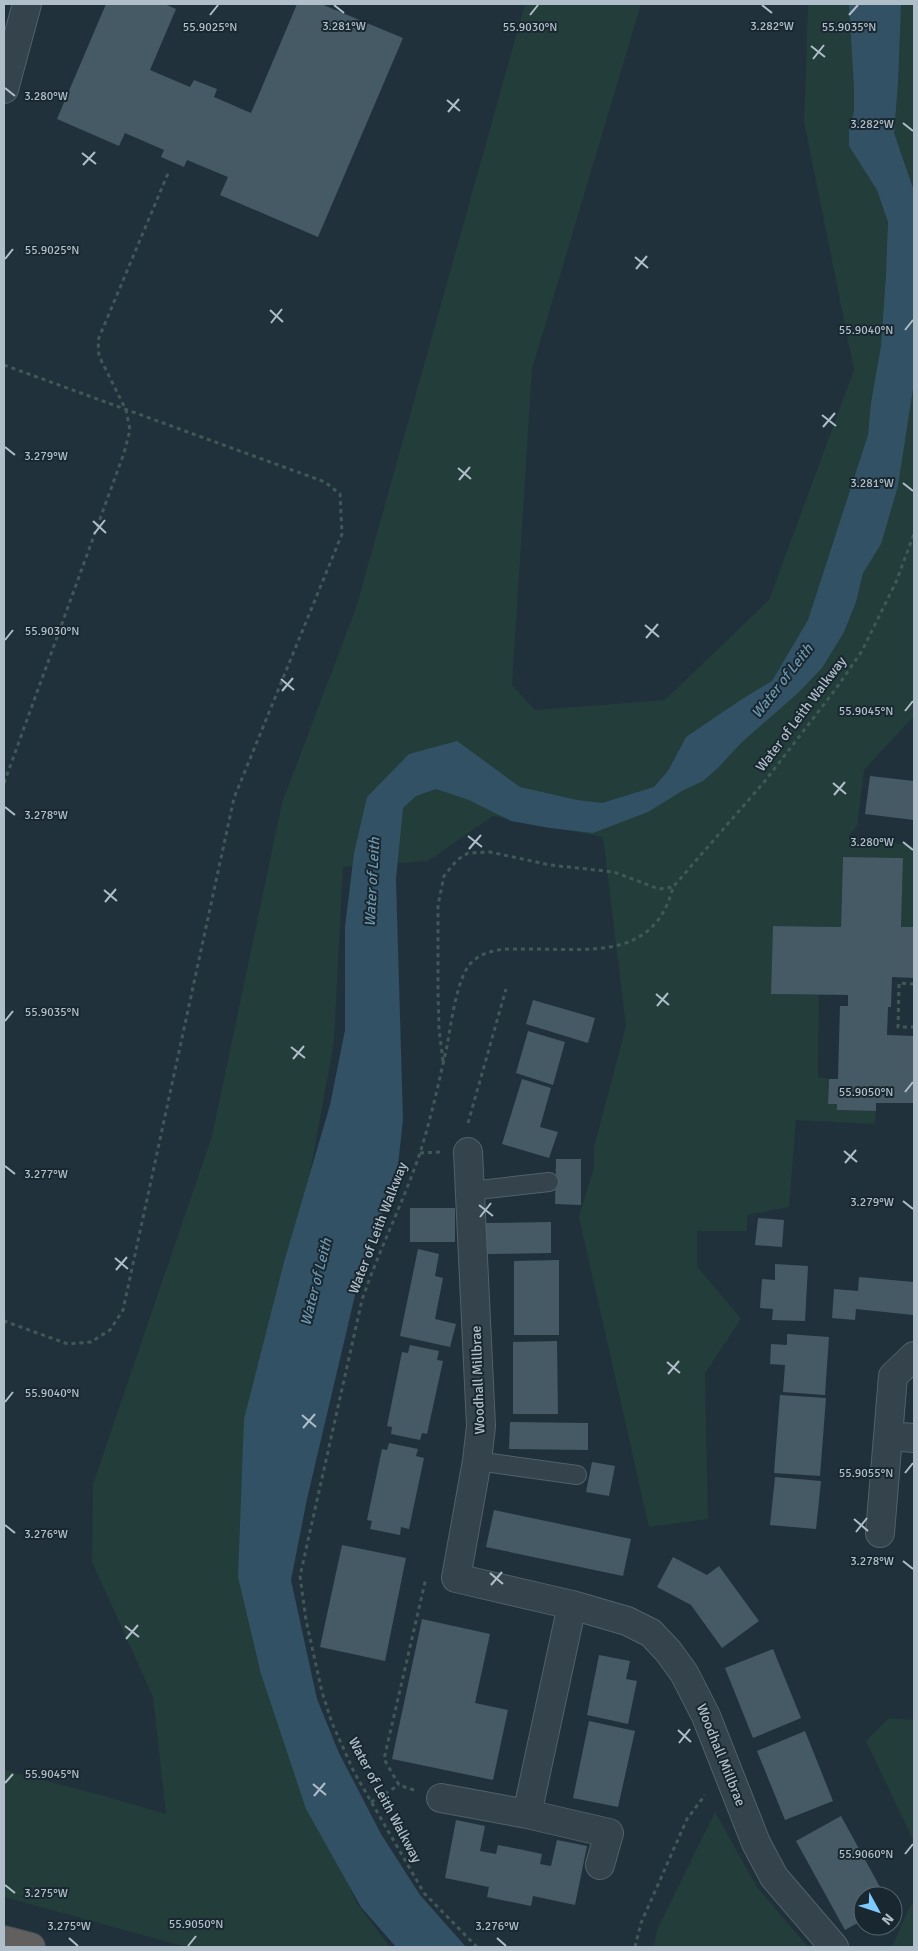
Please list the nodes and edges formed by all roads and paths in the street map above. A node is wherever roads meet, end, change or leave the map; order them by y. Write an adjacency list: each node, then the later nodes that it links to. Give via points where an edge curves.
1 (27, 4): 2 (street)
2 (4, 89)
3 (169, 172): 5 (path, via 98,340 99,356)
4 (4, 365): 5 (path)
5 (126, 410): 7 (path, via 130,430 124,453); 16 (path, via 325,482 340,494 342,534 234,798 123,1310 110,1330 91,1342 68,1344)
6 (914, 534): 8 (path, Water of Leith Walkway, via 896,582 866,642 835,690 765,781)
7 (4, 783)
8 (673, 887): 12 (path, Water of Leith Walkway, via 658,921 648,932 632,941 604,948 501,948 483,953 462,976); 12 (path, Water of Leith Walkway, via 659,889 614,872 540,863 490,852 468,853 457,860 444,876 438,906 439,1029)
9 (914, 984): 11 (path, via 899,983 898,1027)
10 (506, 989): 13 (path, via 468,1118)
11 (914, 1027)
12 (443, 1065): 27 (path, Water of Leith Walkway, via 420,1153 362,1300 300,1576 304,1613 322,1692 354,1772)
13 (468, 1152): 15 (street, Woodhall Millbrae)
14 (549, 1182): 15 (lane)
15 (470, 1191): 19 (street, Woodhall Millbrae, via 481,1426)
16 (4, 1321)
17 (914, 1356): 18 (street, via 893,1376)
18 (901, 1437): 21 (street)
19 (477, 1461): 20 (lane); 22 (street, Woodhall Millbrae)
20 (577, 1476)
21 (880, 1533)
22 (456, 1578): 23 (street, Woodhall Millbrae); 25 (path, via 426,1575 384,1759)
23 (572, 1605): 24 (street, Woodhall Millbrae, via 627,1621 651,1633 668,1651 684,1673 706,1716); 28 (street)
24 (732, 1780): 33 (path, via 706,1793 687,1820 641,1923); 34 (street, Woodhall Millbrae, via 756,1843 774,1877)
25 (399, 1785): 26 (path); 27 (path)
26 (441, 1798): 28 (street)
27 (372, 1802): 32 (path, Water of Leith Walkway, via 424,1893)
28 (526, 1814): 29 (street, via 610,1833)
29 (600, 1865)
30 (4, 1940): 31 (highway)
31 (31, 1947)
32 (477, 1947)
33 (635, 1947)
34 (834, 1947)

